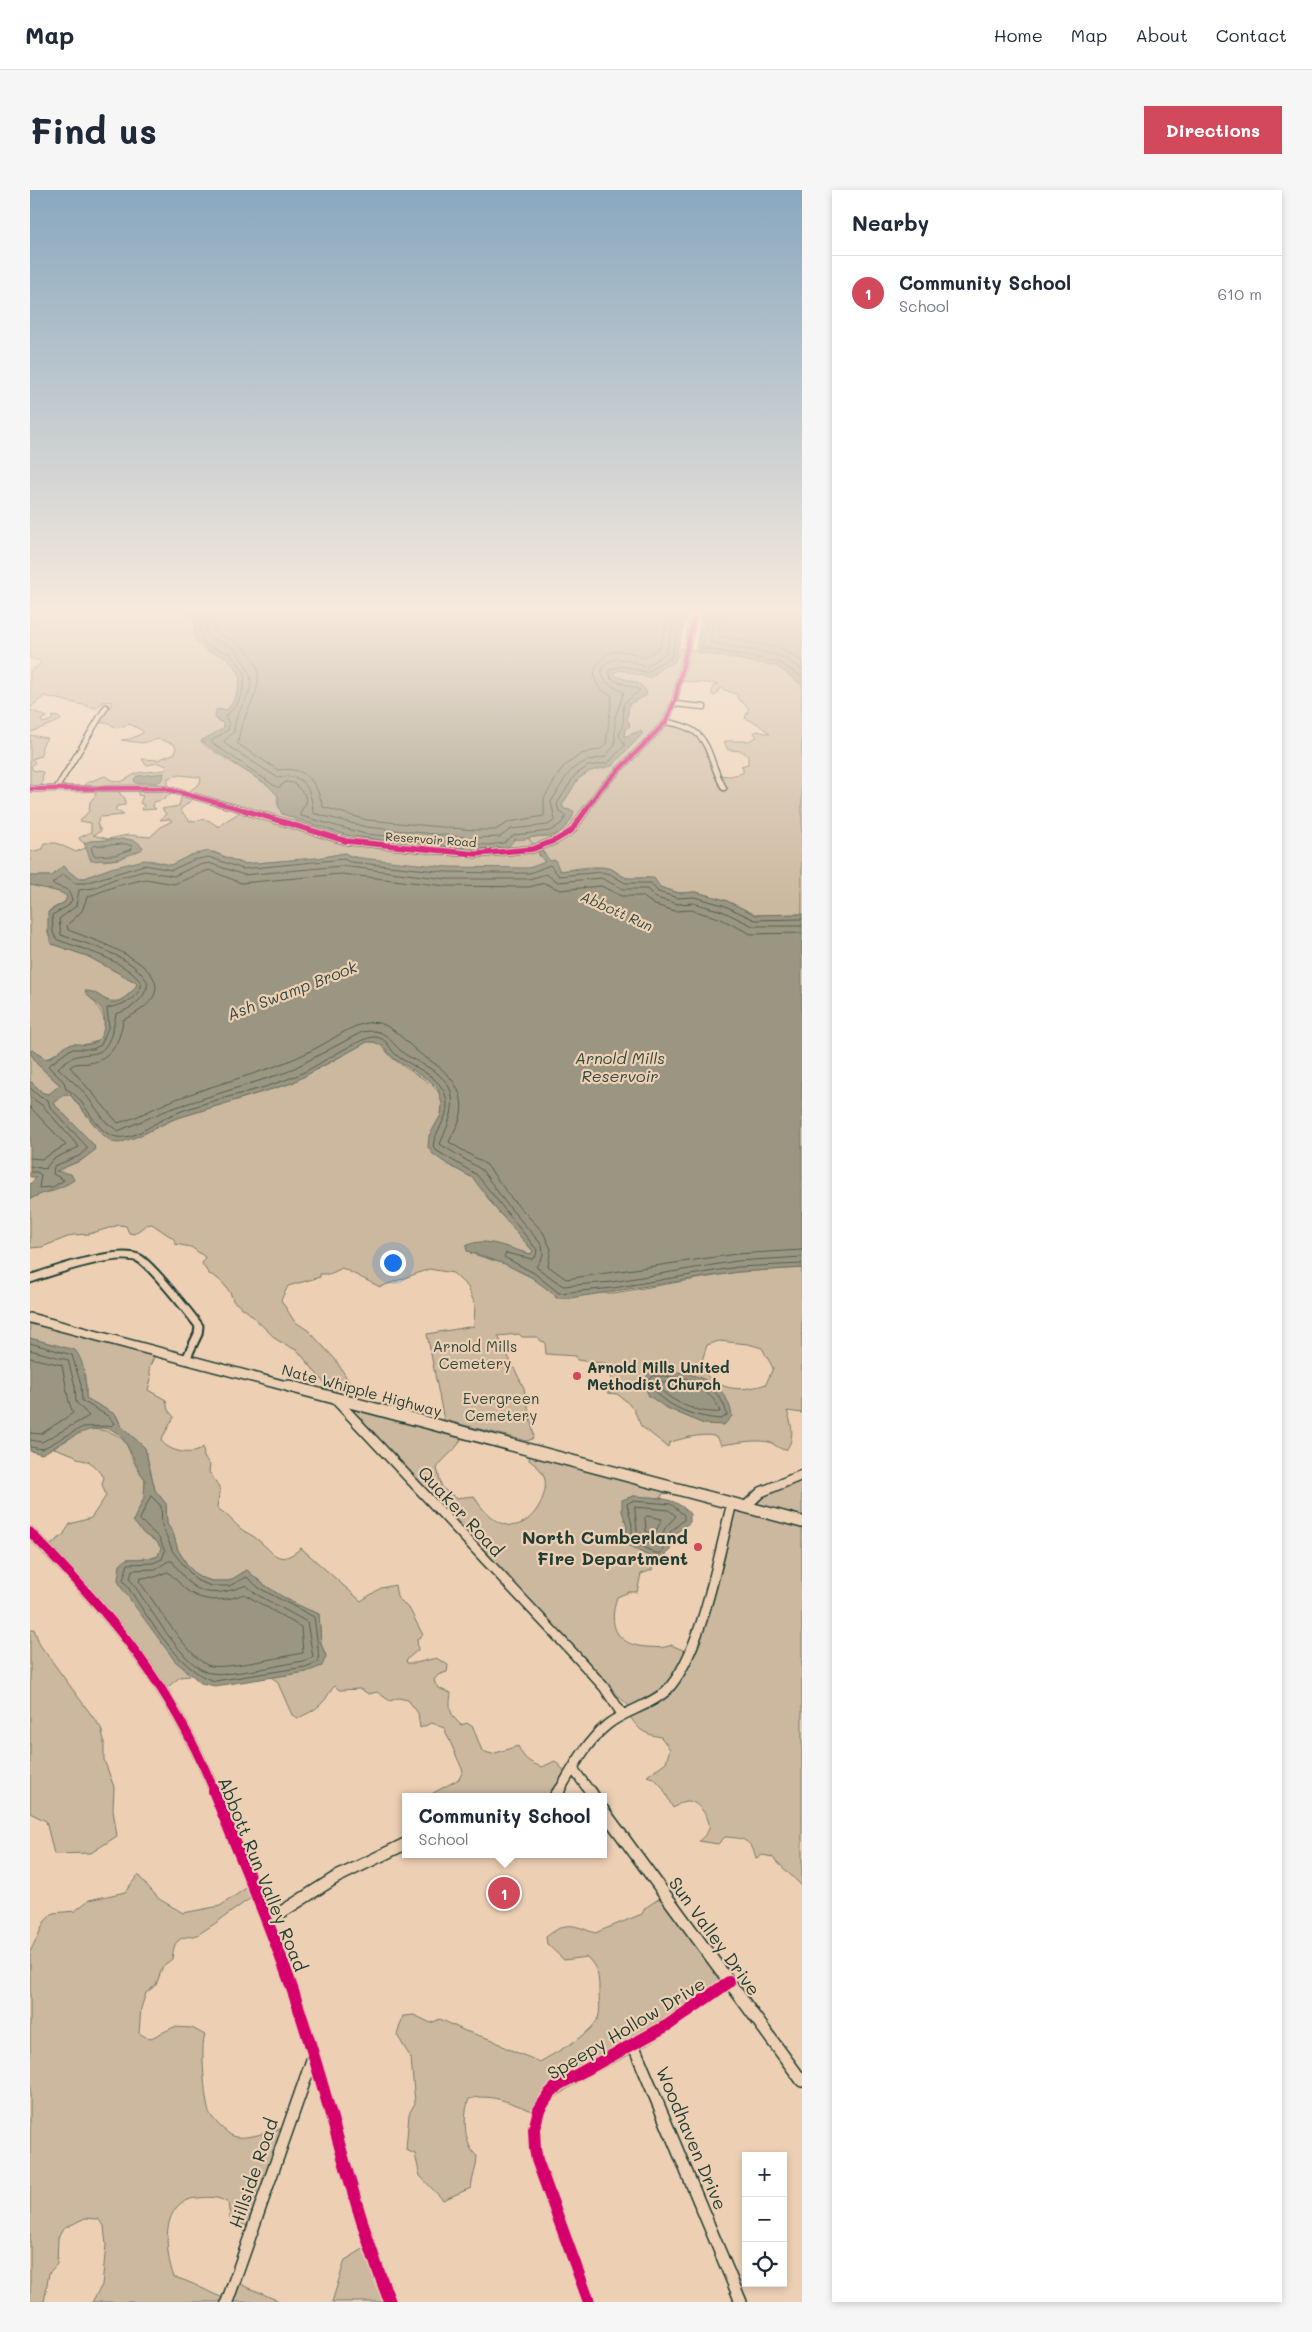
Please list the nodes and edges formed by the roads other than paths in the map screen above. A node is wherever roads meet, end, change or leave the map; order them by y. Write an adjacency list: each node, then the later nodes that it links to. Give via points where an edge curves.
1 (106, 707): 8 (street)
2 (673, 707): 5 (street, Reservoir Road)
3 (700, 707): 4 (street)
4 (704, 707)
5 (666, 722): 6 (street, via 681,724 703,737 716,776); 8 (street, Reservoir Road, via 601,788 576,826 563,836 533,849 480,854 379,846 346,840 175,790)
6 (724, 788)
7 (30, 789): 8 (street, Reservoir Road)
8 (56, 789)
9 (30, 1279): 11 (street, via 110,1257 130,1255 140,1258 199,1326)
10 (30, 1318): 11 (main road, Nate Whipple Highway)
11 (186, 1359): 12 (main road, Nate Whipple Highway)
12 (334, 1398): 14 (main road, Nate Whipple Highway); 18 (street, Quaker Road, via 574,1654 604,1687)
13 (802, 1475): 15 (street, via 761,1492)
14 (732, 1503): 15 (main road, Nate Whipple Highway); 18 (street, via 697,1635 684,1668 665,1692)
15 (745, 1507): 16 (main road, Nate Whipple Highway)
16 (802, 1522)
17 (30, 1532): 24 (street, Abbott Run Valley Road, via 103,1608 176,1710 197,1751)
18 (622, 1714): 19 (street, via 590,1743)
19 (574, 1770): 20 (street); 21 (street)
20 (558, 1793)
21 (591, 1793)
22 (607, 1815): 25 (street, Sun Valley Drive)
23 (402, 1845): 24 (street, via 335,1876)
24 (269, 1920): 27 (street, Abbott Run Valley Road)
25 (729, 1982): 26 (street, Speepy Hollow Drive, via 712,1996); 28 (street, Sun Valley Drive)
26 (633, 2044): 31 (street, Speepy Hollow Drive, via 548,2093 538,2108 534,2126 537,2160); 32 (street, Woodhaven Drive)
27 (313, 2056): 29 (street, Hillside Road); 30 (street, Abbott Run Valley Road, via 360,2220)
28 (802, 2081)
29 (227, 2302)
30 (390, 2302)
31 (588, 2302)
32 (741, 2302)

